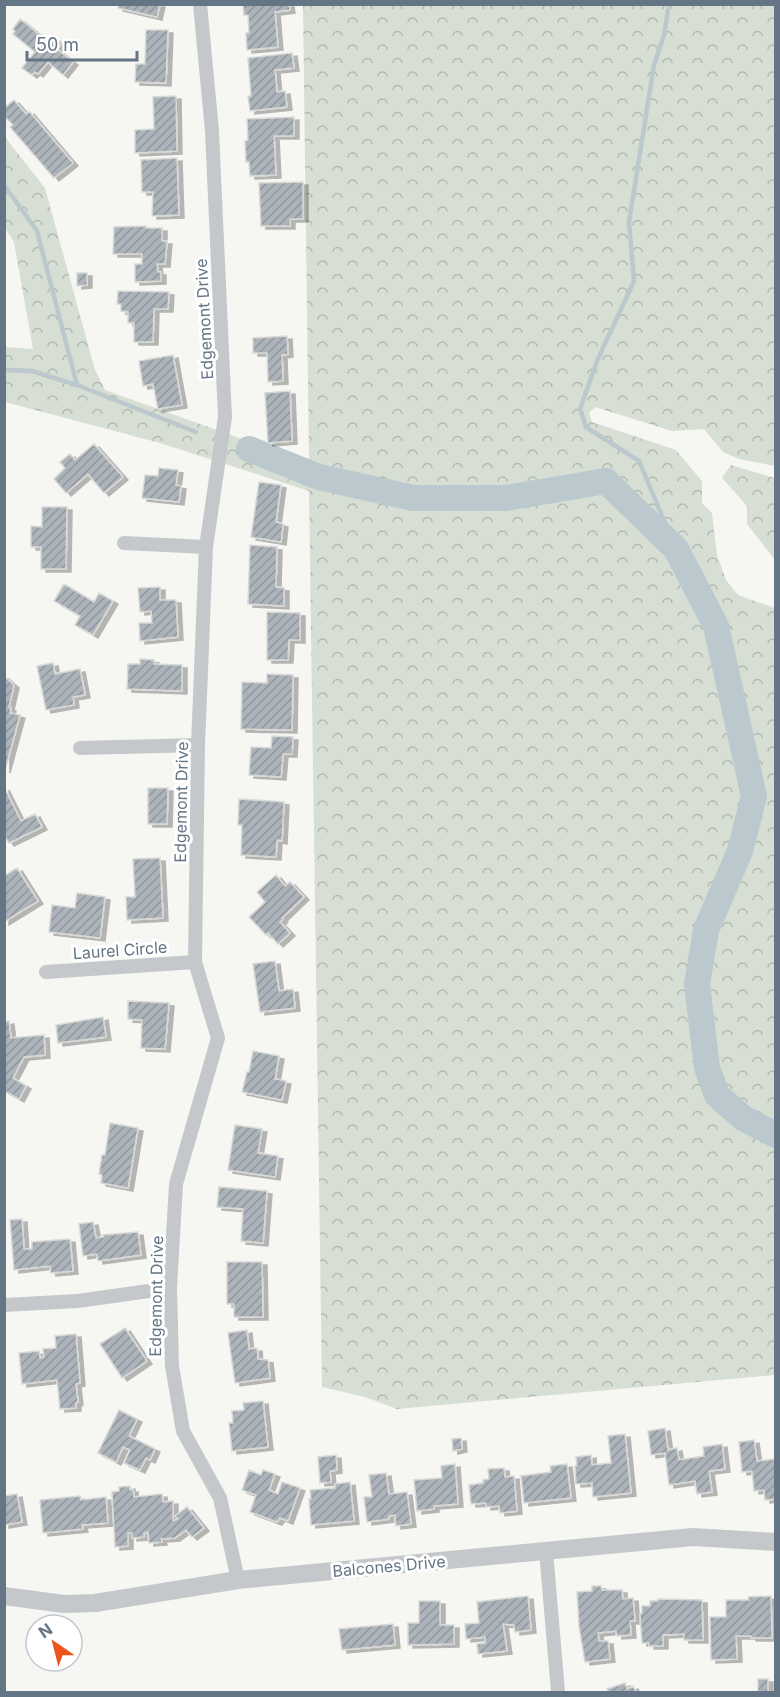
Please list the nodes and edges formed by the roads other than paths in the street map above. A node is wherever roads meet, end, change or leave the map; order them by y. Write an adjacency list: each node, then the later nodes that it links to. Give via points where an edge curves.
1 (200, 4): 3 (street, Edgemont Drive, via 212,130 225,417)
2 (124, 543): 3 (street)
3 (206, 547): 4 (street, Edgemont Drive)
4 (198, 745): 5 (street); 6 (street, Edgemont Drive)
5 (80, 748)
6 (195, 962): 7 (street, Laurel Circle); 8 (street, Edgemont Drive, via 218,1038 176,1184)
7 (46, 972)
8 (171, 1288): 9 (street); 12 (street, Edgemont Drive, via 172,1366 183,1431 220,1498)
9 (4, 1305)
10 (776, 1542): 11 (street, Balcones Drive, via 693,1537)
11 (546, 1551): 12 (street, Balcones Drive); 14 (street)
12 (238, 1580): 13 (street, Balcones Drive, via 95,1603 64,1604)
13 (4, 1596)
14 (558, 1692)

